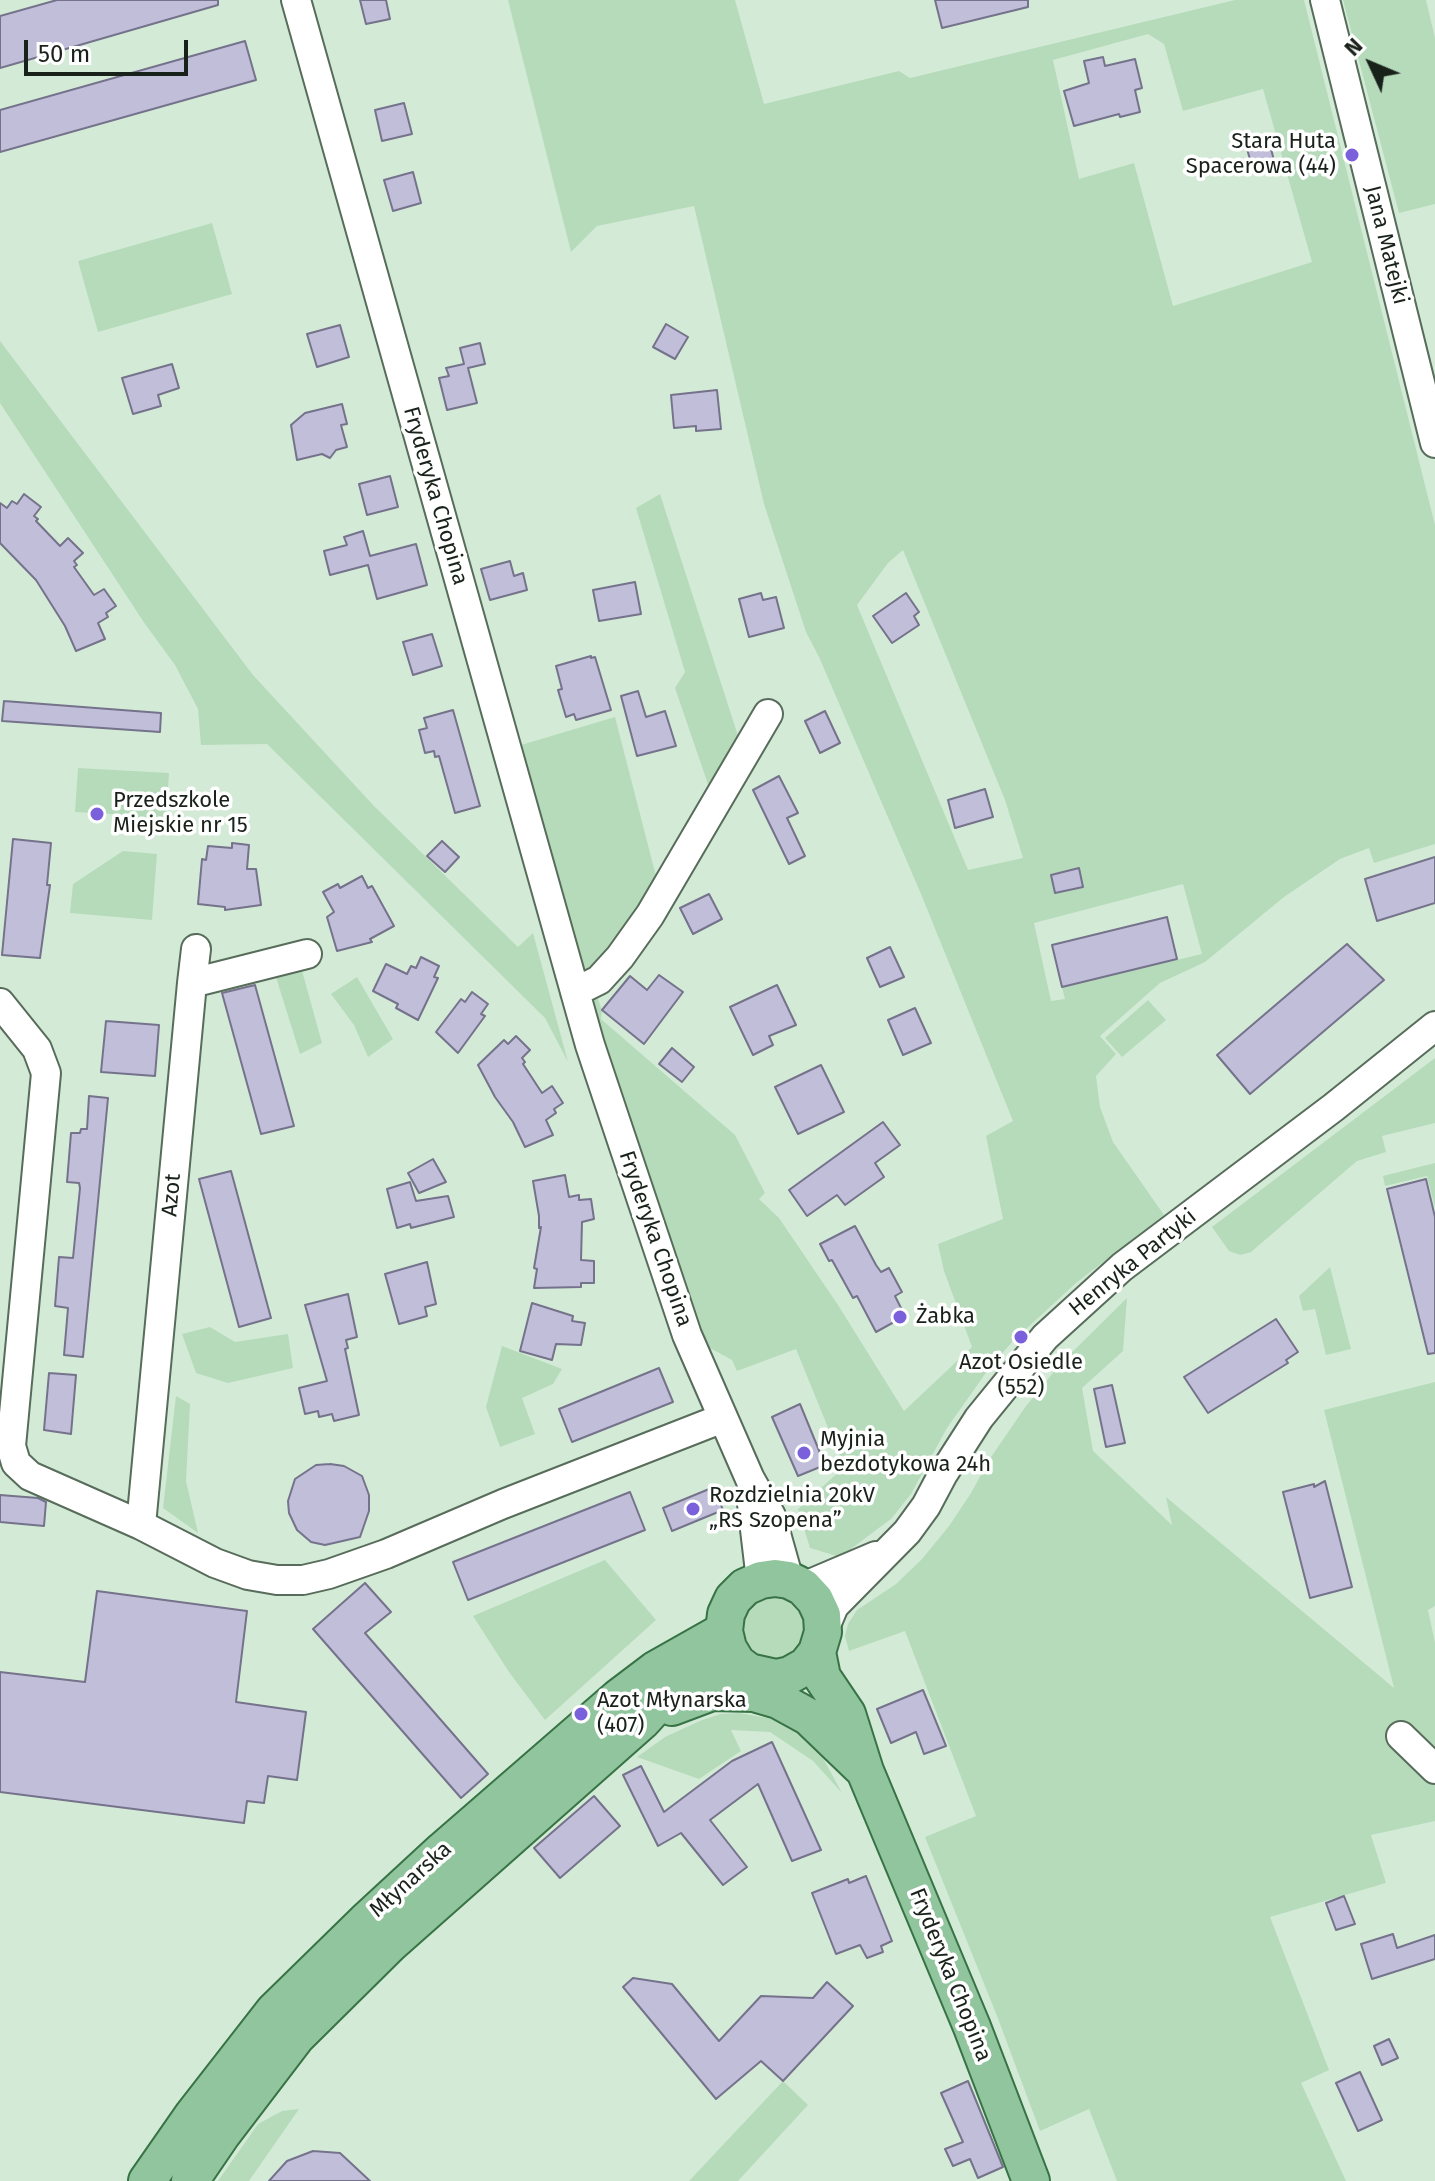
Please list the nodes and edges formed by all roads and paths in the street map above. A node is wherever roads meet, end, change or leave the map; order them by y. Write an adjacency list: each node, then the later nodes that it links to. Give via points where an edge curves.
1 (296, 0): 8 (street, Fryderyka Chopina)
2 (1325, 0): 3 (street, Jana Matejki)
3 (1435, 443)
4 (768, 714): 8 (street, via 642,926 599,980)
5 (196, 949): 7 (street, Azot)
6 (307, 954): 7 (street)
7 (192, 983): 12 (street, Azot)
8 (575, 992): 11 (street, Fryderyka Chopina, via 687,1335)
9 (0, 1003): 12 (street, via 37,1049 46,1073 13,1455 30,1476)
10 (1435, 1026): 13 (street, Henryka Partyki, via 1081,1302 1003,1385 926,1506)
11 (723, 1418): 12 (street, via 386,1554 303,1580 248,1575); 14 (street, Fryderyka Chopina, via 771,1516)
12 (141, 1525)
13 (885, 1552): 14 (street); 15 (street, via 834,1606)
14 (784, 1582): 15 (main road, Fryderyka Chopina, via 815,1600 822,1615); 16 (main road, via 745,1587 733,1599 726,1614)
15 (820, 1642): 17 (main road, via 806,1666); 21 (main road, Fryderyka Chopina, via 822,1677 847,1714)
16 (730, 1647): 17 (main road, via 749,1672 762,1677); 18 (main road, Młynarska, via 703,1671 673,1687); 22 (main road, Młynarska, via 655,1670 443,1850 274,2011)
17 (790, 1675): 21 (main road, Fryderyka Chopina)
18 (642, 1721): 21 (main road, Młynarska, via 712,1692 754,1693 809,1717); 23 (main road, Młynarska, via 390,1944 296,2037)
19 (1401, 1736): 20 (street)
20 (1435, 1769)
21 (865, 1771): 24 (main road, Fryderyka Chopina)
22 (147, 2181)
23 (190, 2181)
24 (1031, 2181)

